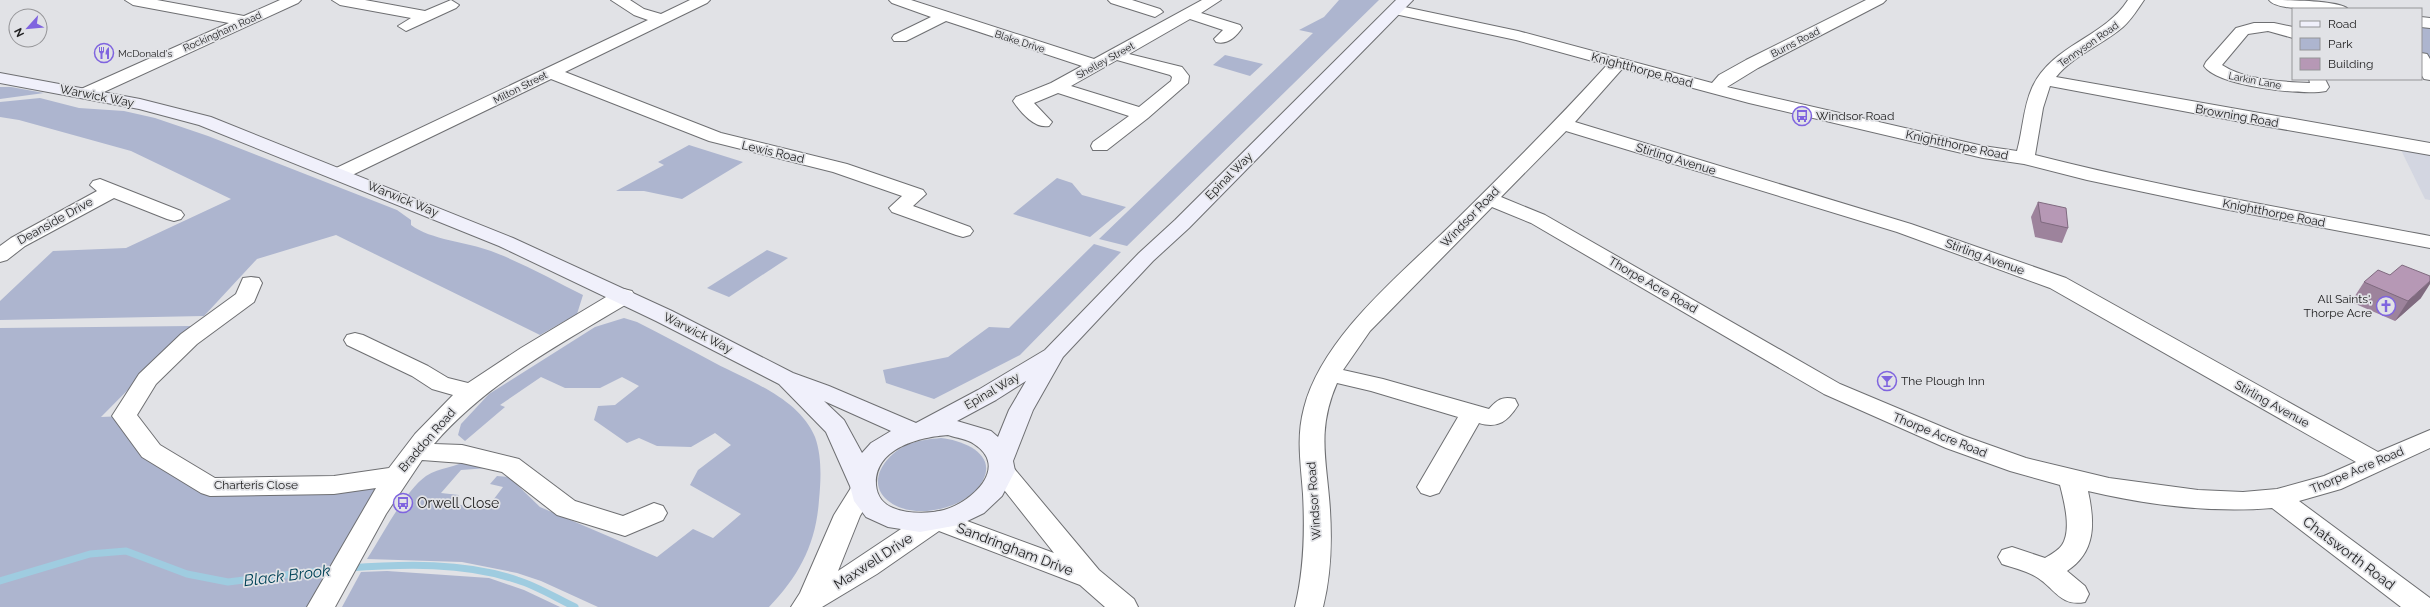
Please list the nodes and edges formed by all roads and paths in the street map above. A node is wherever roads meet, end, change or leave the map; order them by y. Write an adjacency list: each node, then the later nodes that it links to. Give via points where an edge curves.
1 (133, 0): 20 (street)
2 (293, 0): 20 (street, Rockingham Road)
3 (340, 0): 18 (street)
4 (619, 0): 19 (street, via 639,12)
5 (702, 0): 19 (street, Milton Street)
6 (897, 0): 16 (street, Blake Drive)
7 (1116, 0): 15 (street)
8 (1213, 0): 17 (street, Shelley Street)
9 (1878, 0): 33 (street, Burns Road, via 1752,64 1725,79)
10 (2136, 0): 30 (street, Tennyson Road, via 2124,18 2065,58 2053,68)
11 (2277, 0): 14 (street)
12 (451, 5): 18 (street)
13 (1400, 5): 26 (street, Knightthorpe Road); 51 (street, Epinal Way)
14 (2333, 8)
15 (1155, 12)
16 (934, 13): 23 (street); 27 (street, Blake Drive)
17 (1189, 14): 24 (street, via 1234,28); 25 (street, Shelley Street)
18 (427, 16): 21 (street)
19 (661, 19): 28 (street, Milton Street)
20 (243, 21): 34 (street, Rockingham Road)
21 (406, 26)
22 (2292, 33): 31 (street, Larkin Lane, via 2272,28 2249,28 2242,31 2212,66 2216,71 2228,75 2313,89 2320,86)
23 (900, 38)
24 (1222, 39)
25 (1115, 55): 27 (street, Shelley Street); 35 (street, via 1176,71 1181,76 1179,83)
26 (1617, 64): 33 (street, Knightthorpe Road); 37 (street, Windsor Road)
27 (1095, 65): 32 (street, Shelley Street)
28 (549, 72): 41 (street, Milton Street); 44 (street, Lewis Road, via 715,137 840,168 916,194 899,208)
29 (0, 78): 34 (street, Warwick Way)
30 (2045, 80): 39 (street, Browning Road); 40 (street, Tennyson Road, via 2034,111 2030,143)
31 (2317, 80)
32 (1057, 87): 35 (street); 36 (street, Shelley Street, via 1022,101)
33 (1715, 89): 40 (street, Knightthorpe Road, via 1983,152)
34 (87, 94): 41 (street, Warwick Way, via 140,104 205,121 274,151)
35 (1142, 114): 38 (street)
36 (1043, 122)
37 (1561, 124): 42 (street, Windsor Road); 58 (street, Stirling Avenue, via 1904,228 2058,283)
38 (1100, 146)
39 (2430, 149)
40 (2025, 158): 45 (street, Knightthorpe Road, via 2224,203)
41 (339, 174): 49 (street, Warwick Way, via 470,226)
42 (1487, 198): 52 (street, Windsor Road, via 1362,326); 61 (street, Thorpe Acre Road, via 1538,219 1832,389 1955,442 2020,465)
43 (174, 215): 46 (street, Deanside Drive, via 106,188 18,242)
44 (963, 231)
45 (2430, 242)
46 (0, 257): 47 (street, Deanside Drive)
47 (24, 258)
48 (251, 283): 60 (street, Charteris Close, via 246,297 199,339 147,379 124,416 151,451 210,487 334,485)
49 (624, 296): 53 (street, Warwick Way); 54 (street, Braddon Road)
50 (355, 340): 54 (street, via 420,371 440,384)
51 (1054, 352): 55 (street, Epinal Way, via 987,396); 59 (street, Epinal Way, via 1021,410)
52 (1329, 374): 63 (street, via 1494,415); 74 (street, Windsor Road, via 1318,398 1310,439 1316,496 1318,562)
53 (785, 378): 55 (street, Warwick Way); 62 (street, Warwick Way, via 835,426 844,440)
54 (472, 392): 57 (street, Braddon Road, via 441,420)
55 (921, 430): 59 (street, via 949,427 978,434 996,447); 62 (street, via 889,442 874,455 865,469)
56 (2430, 438): 58 (street, Thorpe Acre Road)
57 (416, 451): 60 (street, Braddon Road); 65 (street, via 462,454 510,465 566,508 625,526)
58 (2378, 463): 64 (street, Thorpe Acre Road, via 2332,483)
59 (1002, 466): 66 (street, via 998,485 989,497 976,508); 69 (street, Sandringham Drive)
60 (396, 476): 72 (street, Braddon Road)
61 (2072, 479): 64 (street, Thorpe Acre Road, via 2109,487 2198,499 2243,501); 68 (street, via 2080,528 2073,552)
62 (862, 486): 66 (street, via 867,499 886,516 900,520); 71 (street, Maxwell Drive, via 847,514)
63 (1430, 487)
64 (2277, 498): 75 (street, Chatsworth Road)
65 (654, 513)
66 (936, 522): 69 (street, Sandringham Drive); 71 (street, Maxwell Drive)
67 (2012, 557): 68 (street)
68 (2047, 570): 70 (street)
69 (1089, 578): 73 (street, Sandringham Drive)
70 (2075, 594)
71 (809, 603)
72 (321, 607)
73 (1124, 607)
74 (1309, 607)
75 (2421, 607)

